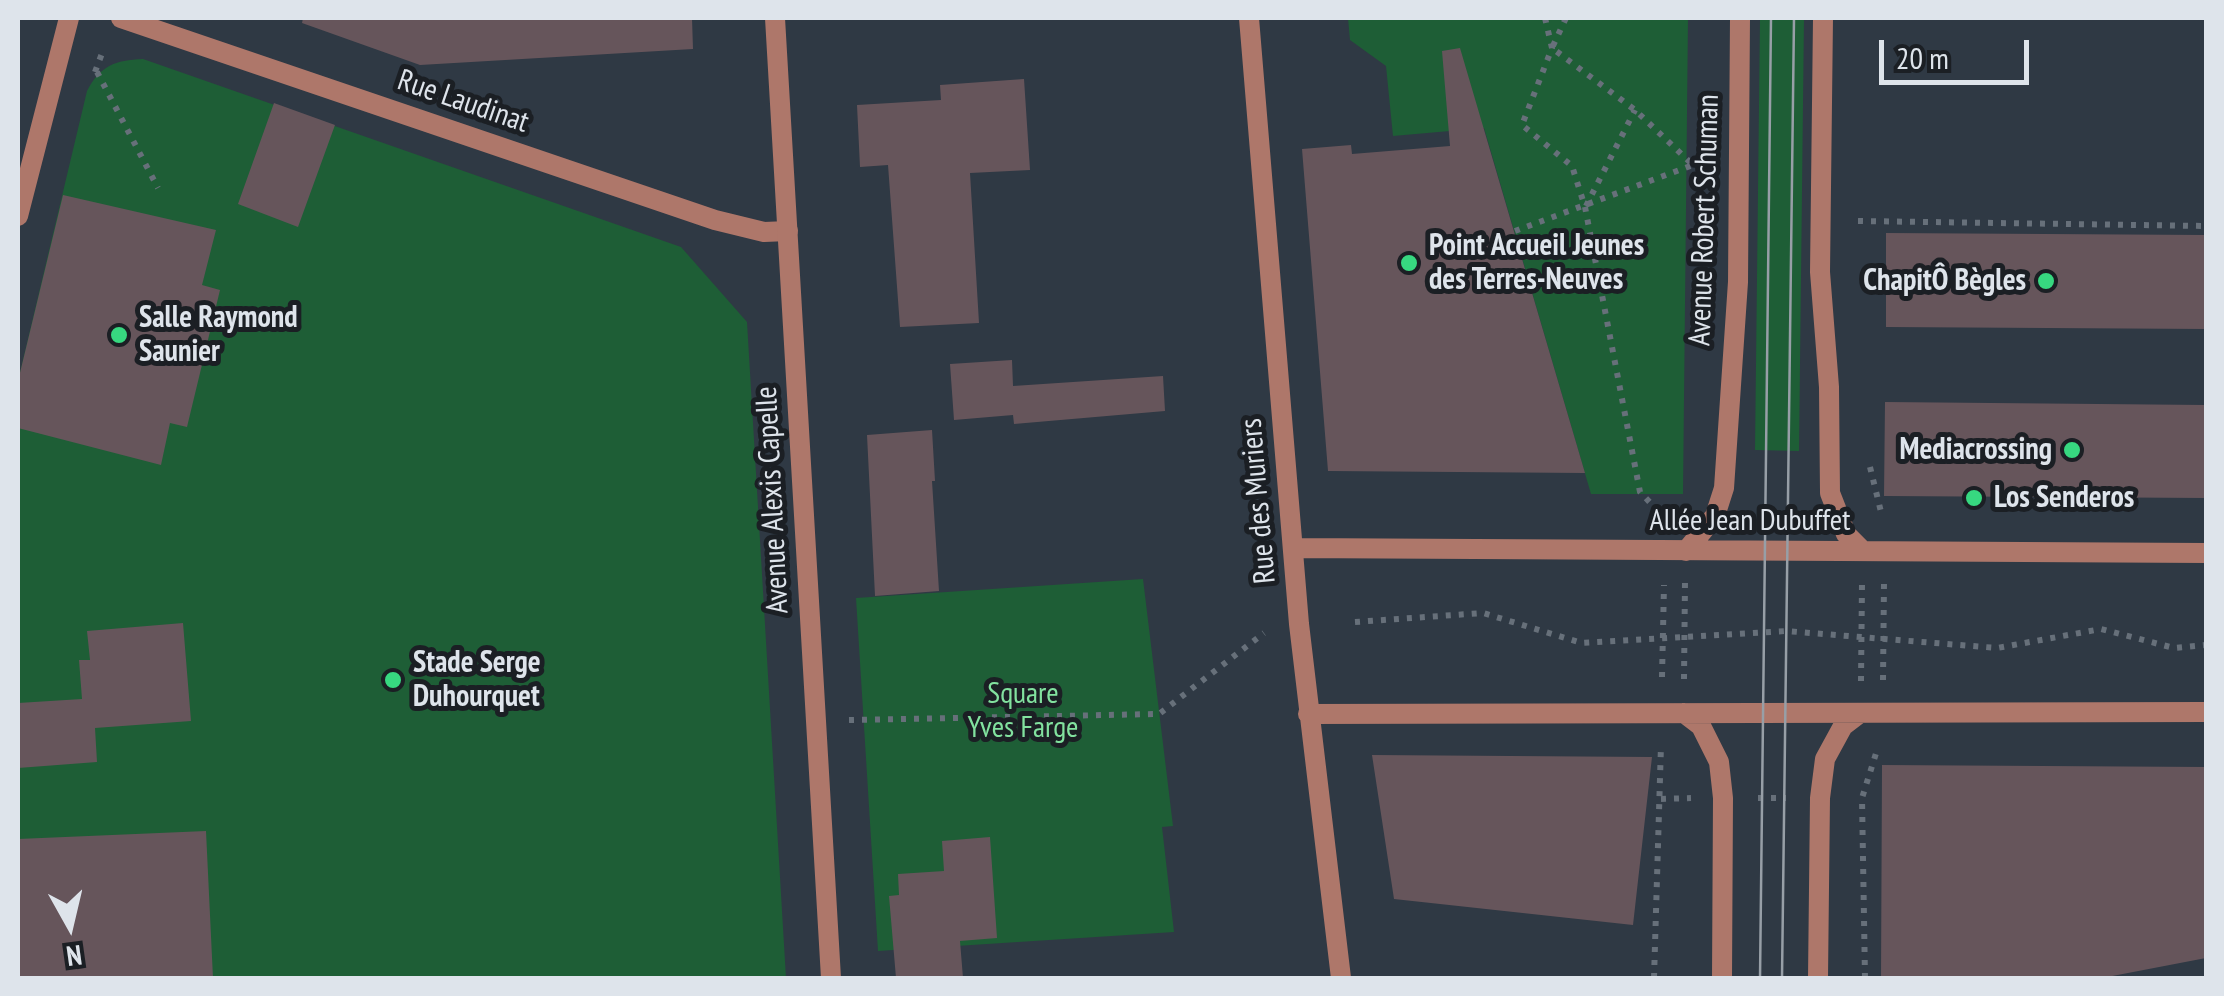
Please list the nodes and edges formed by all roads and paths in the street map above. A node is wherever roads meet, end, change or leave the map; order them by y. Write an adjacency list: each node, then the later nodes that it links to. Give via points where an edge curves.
1 (69, 18): 16 (street)
2 (122, 18): 20 (street, Rue Laudinat, via 714,220)
3 (775, 18): 20 (street, Avenue Alexis Capelle)
4 (1249, 18): 22 (street, Rue des Muriers)
5 (1545, 18): 9 (path)
6 (1566, 18): 9 (path)
7 (1740, 18): 23 (street, Avenue Robert Schuman, via 1738,282 1724,488 1715,516)
8 (1822, 18): 24 (street, via 1820,272 1830,493 1846,534)
9 (1552, 48): 11 (path); 15 (path, via 1522,125 1572,166)
10 (97, 72): 14 (path)
11 (1635, 110): 12 (path); 15 (path)
12 (1693, 165): 13 (path); 15 (path)
13 (1703, 166)
14 (158, 188)
15 (1586, 207): 19 (path); 21 (path, via 1640,492)
16 (18, 216)
17 (1858, 222): 18 (path)
18 (2206, 226)
19 (1514, 231)
20 (788, 232): 35 (street, Avenue Alexis Capelle)
21 (1665, 518)
22 (1292, 548): 23 (street, Allée Jean Dubuffet); 34 (street, Rue des Muriers)
23 (1686, 551): 24 (street, Allée Jean Dubuffet); 28 (path)
24 (1863, 551): 25 (street, Allée Jean Dubuffet); 29 (path)
25 (2206, 553)
26 (1355, 622): 28 (path, via 1483,614 1582,643)
27 (1272, 626): 35 (path, via 1160,714)
28 (1684, 636): 29 (path); 33 (path)
29 (1862, 636): 30 (path, via 1997,648 2100,630 2174,648); 31 (path)
30 (2206, 645)
31 (1860, 712): 32 (street); 33 (street); 39 (street, via 1826,759)
32 (2206, 712)
33 (1684, 713): 34 (street); 38 (street, via 1701,726 1720,762)
34 (1308, 714): 37 (street, Rue des Muriers)
35 (816, 722): 36 (street, Avenue Alexis Capelle)
36 (831, 978)
37 (1342, 978)
38 (1722, 978)
39 (1818, 978)

